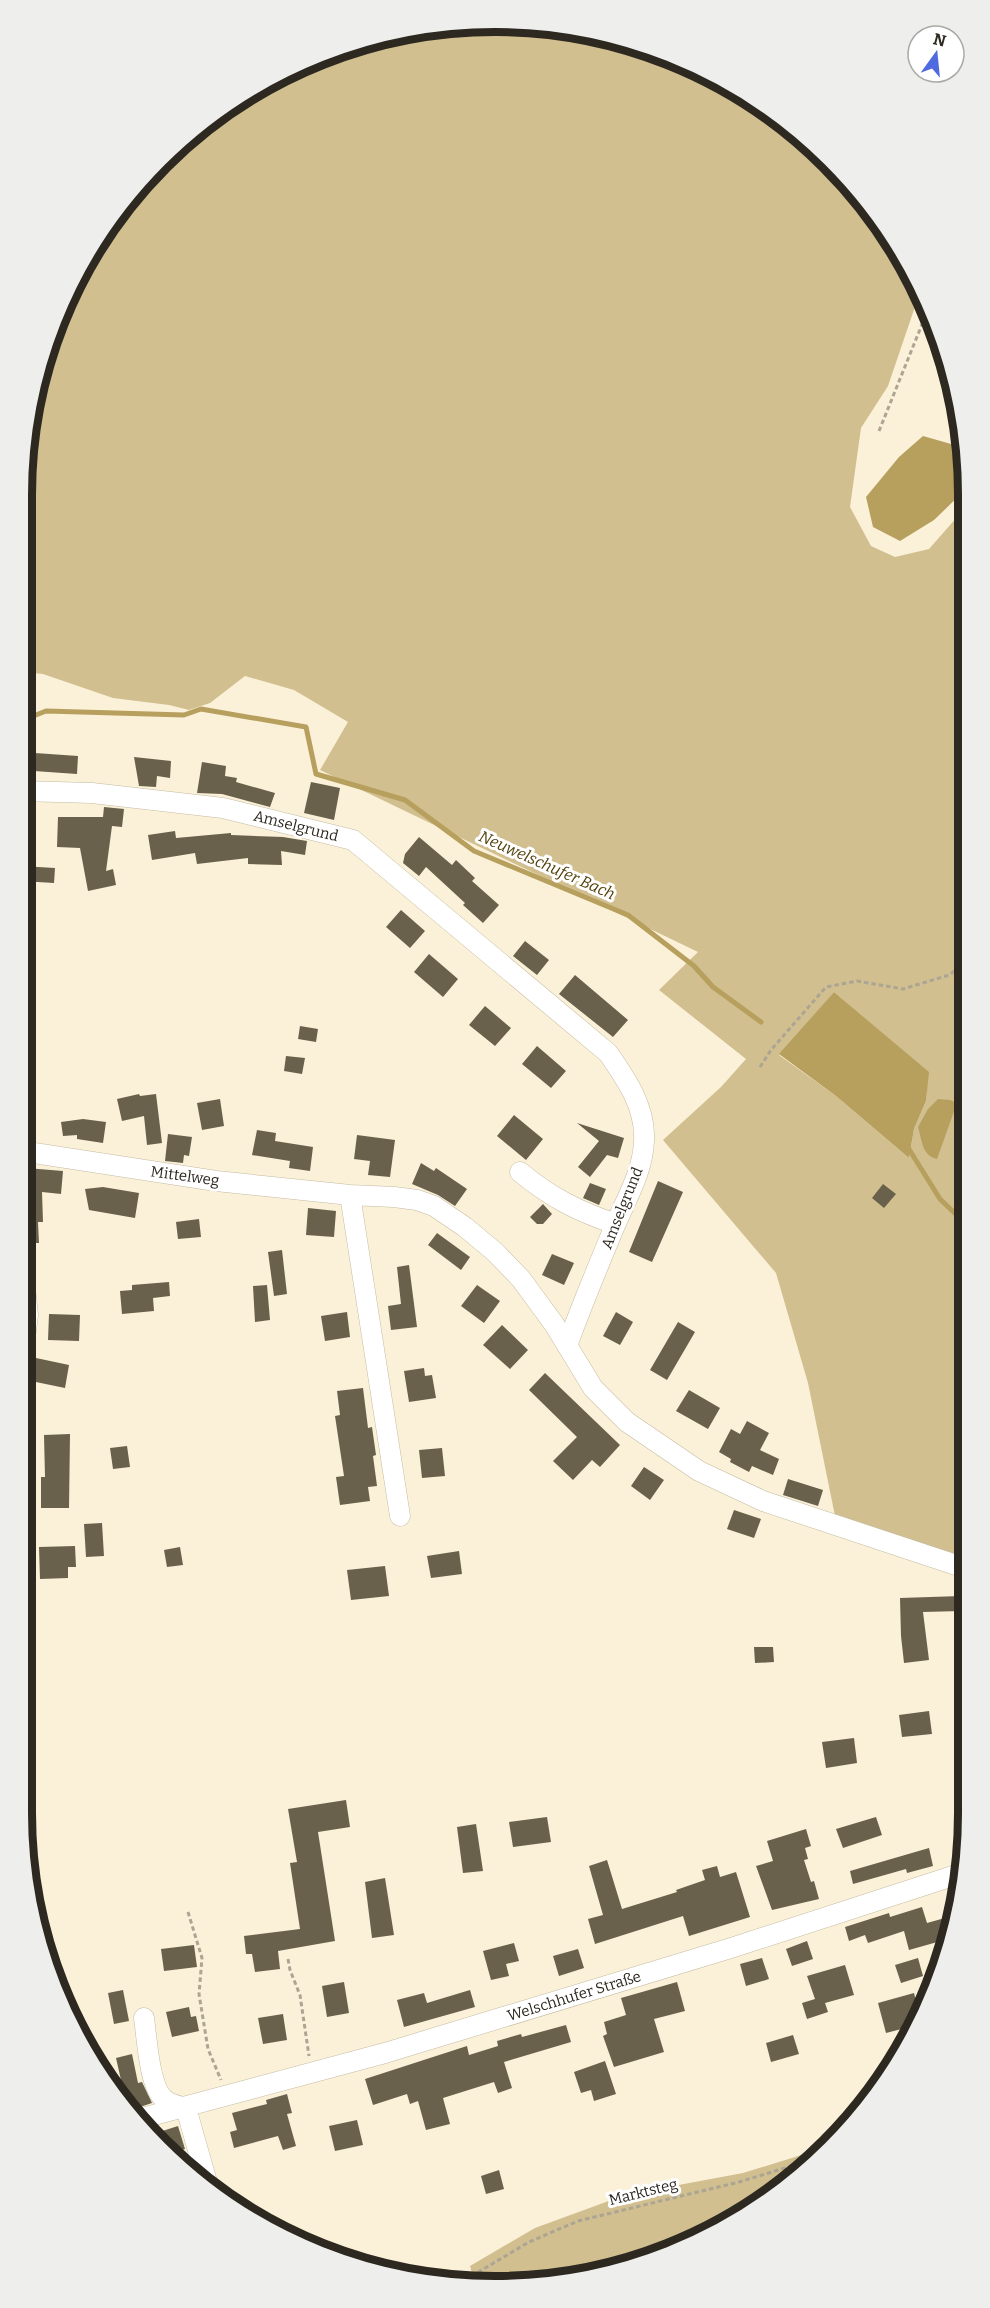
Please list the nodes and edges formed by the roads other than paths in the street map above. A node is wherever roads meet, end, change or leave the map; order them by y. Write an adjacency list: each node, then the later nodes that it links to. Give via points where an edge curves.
1 (32, 791): 5 (street, Amselgrund, via 92,792 223,808 352,840 608,1053 630,1086 640,1112 644,1139 640,1167)
2 (32, 1153): 4 (street, Mittelweg, via 216,1181)
3 (520, 1172): 5 (street, via 565,1204)
4 (351, 1196): 6 (street, Mittelweg, via 417,1200 434,1206 465,1227 495,1252 539,1300); 7 (street)
5 (616, 1224): 6 (street, Amselgrund)
6 (567, 1346): 8 (street, via 593,1388 627,1422 699,1471 763,1501)
7 (400, 1516)
8 (958, 1566)
9 (955, 1875): 11 (street, Welschhufer Straße, via 731,1948)
10 (144, 2018): 11 (street, via 159,2094)
11 (186, 2108): 12 (street, Welschhufer Straße); 13 (street)
12 (146, 2117)
13 (205, 2174)

